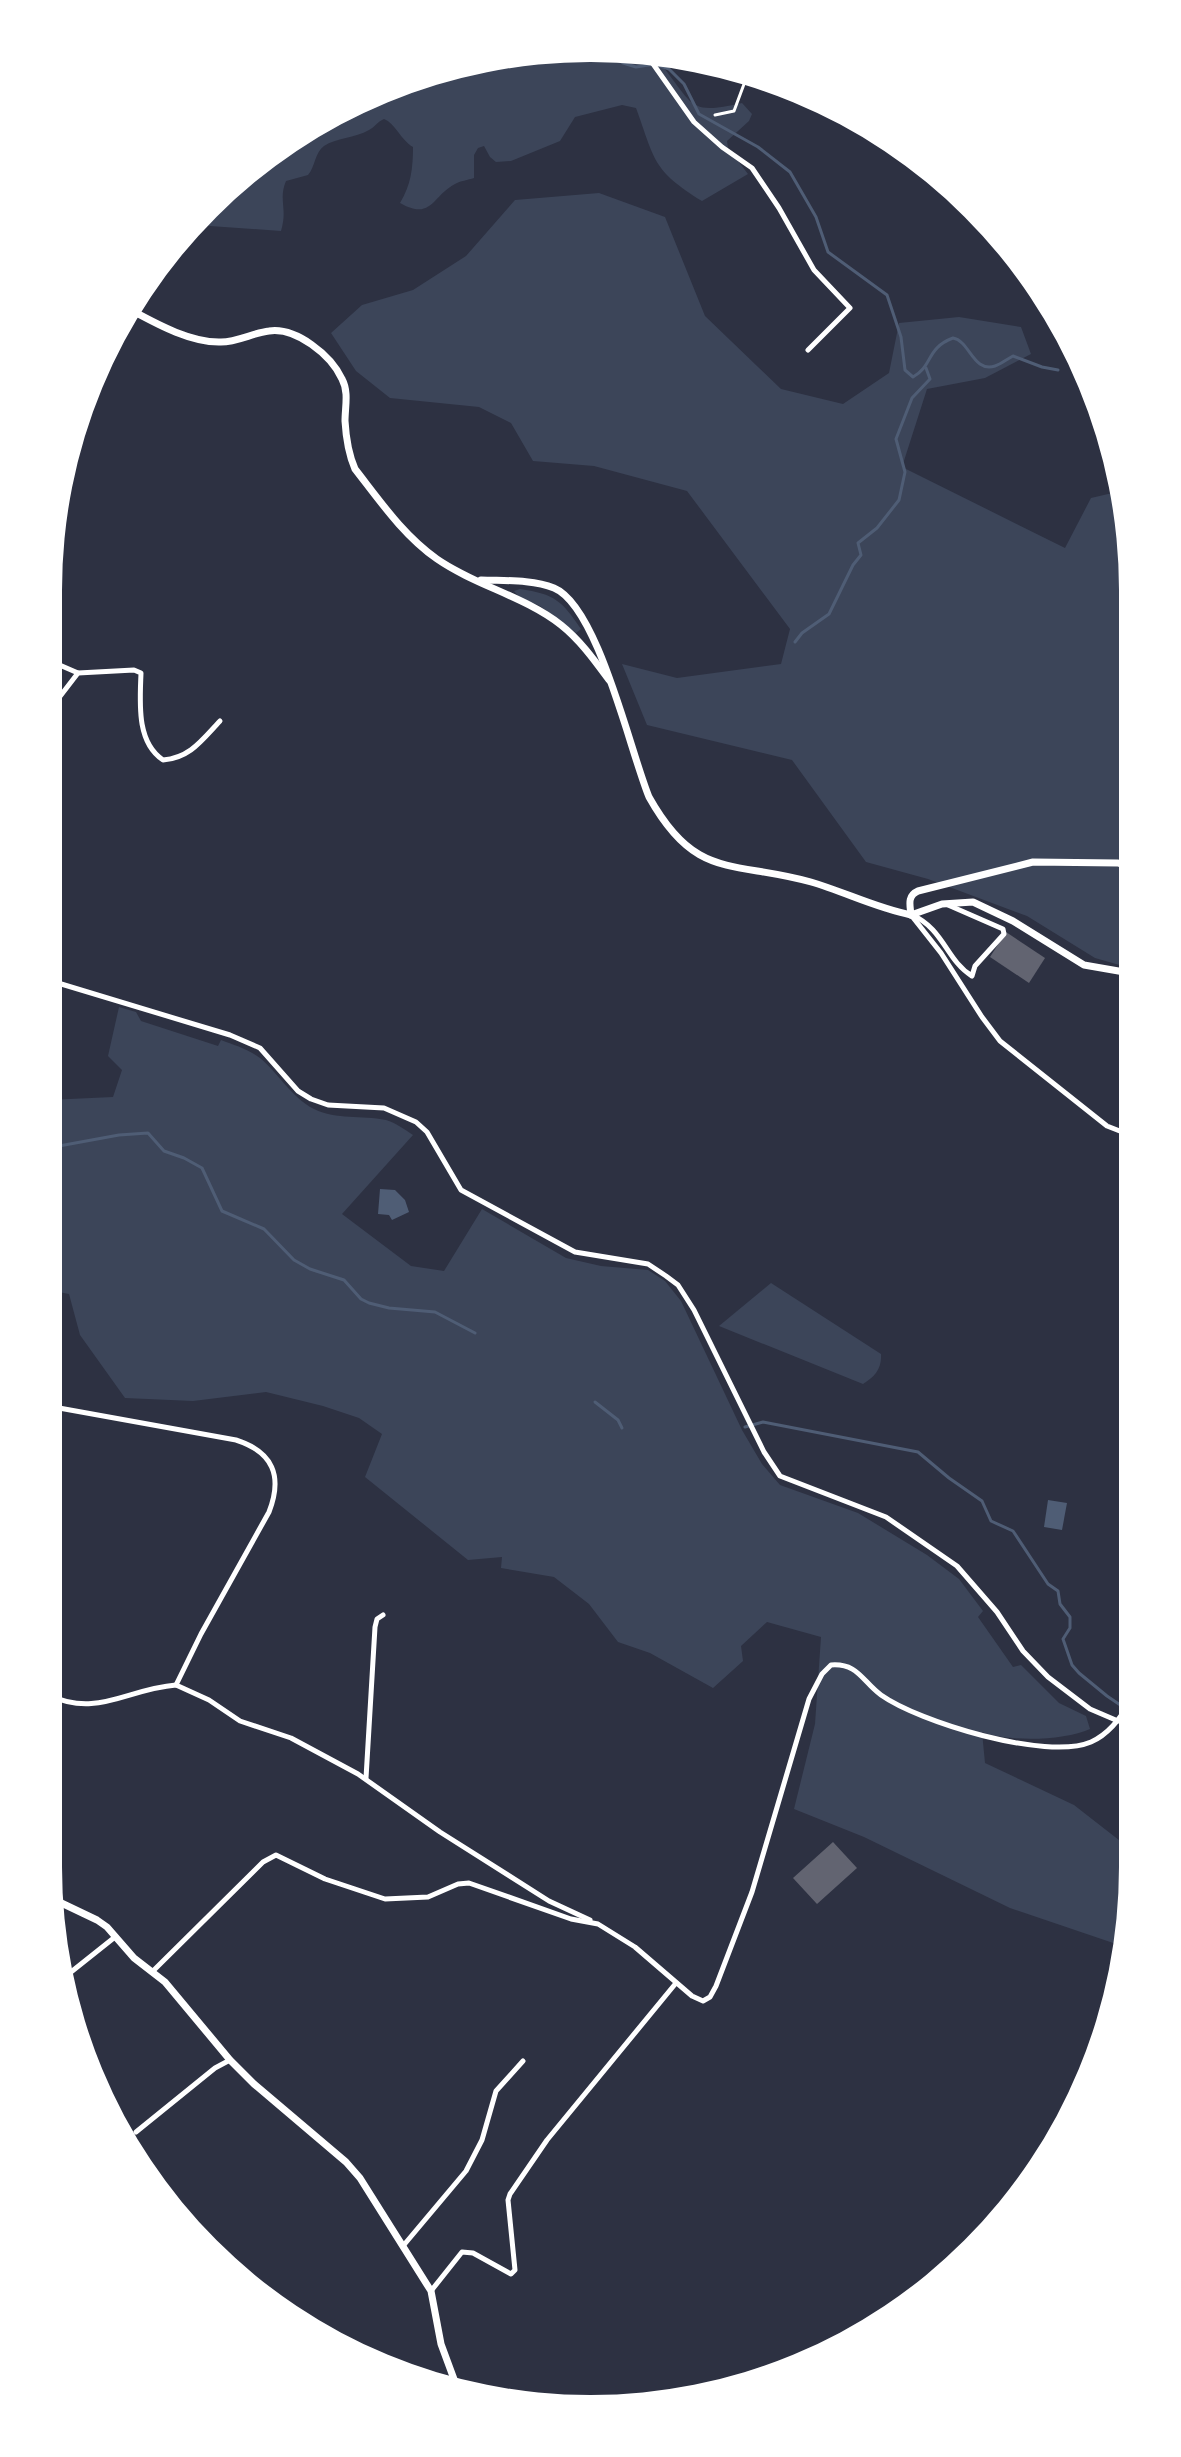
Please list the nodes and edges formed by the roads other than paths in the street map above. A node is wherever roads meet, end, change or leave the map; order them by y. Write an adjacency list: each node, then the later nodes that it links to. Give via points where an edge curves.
1 (654, 66): 5 (street, via 694,122 752,168 814,270 850,308)
2 (744, 85): 3 (lane, via 734,111)
3 (715, 115)
4 (140, 315): 6 (street, via 204,340 222,342 277,330 303,339 343,380 347,446 355,469 414,540)
5 (808, 350)
6 (479, 580): 9 (street, via 559,624); 9 (street, via 557,589 587,627)
7 (62, 666): 8 (street)
8 (78, 673): 10 (street); 11 (street, via 141,673 140,716 153,753 163,760 192,752)
9 (609, 680): 14 (street, via 649,797 681,842 734,868 811,883)
10 (62, 694)
11 (220, 721)
12 (1119, 863): 14 (street, via 1033,862 913,893)
13 (942, 904): 14 (street); 14 (street, via 1003,929 972,976 927,922); 15 (street, via 973,902 1084,965)
14 (911, 915): 17 (street, via 1000,1041)
15 (1119, 971)
16 (62, 984): 22 (street, via 260,1048 311,1099 384,1108 416,1122 461,1190 575,1252 648,1264 678,1285 694,1310 780,1476 886,1517 957,1566 1048,1677 1090,1709)
17 (1119, 1131)
18 (62, 1409): 20 (street, via 236,1440 251,1445 272,1468 275,1496 269,1512)
19 (383, 1615): 23 (street, via 375,1627)
20 (176, 1685): 21 (street, via 90,1705); 23 (street)
21 (62, 1702)
22 (1118, 1721): 29 (street, via 1091,1742 1022,1745 909,1708 881,1695 851,1667 831,1665 809,1699 752,1892 716,1986 703,2001)
23 (366, 1779): 25 (street, via 549,1901)
24 (63, 1904): 26 (street, via 97,1920)
25 (598, 1924): 28 (street, via 469,1883 428,1897 385,1899 333,1883 276,1855); 29 (street)
26 (115, 1937): 27 (street); 28 (street)
27 (72, 1971)
28 (153, 1971): 30 (street)
29 (676, 1983): 34 (street, via 547,2140 510,2194 515,2270 511,2274 462,2252)
30 (230, 2060): 32 (street); 33 (street, via 346,2162)
31 (523, 2061): 33 (street, via 496,2091 482,2140 466,2171)
32 (136, 2132)
33 (403, 2246): 34 (street)
34 (431, 2291): 35 (street)
35 (453, 2377)

